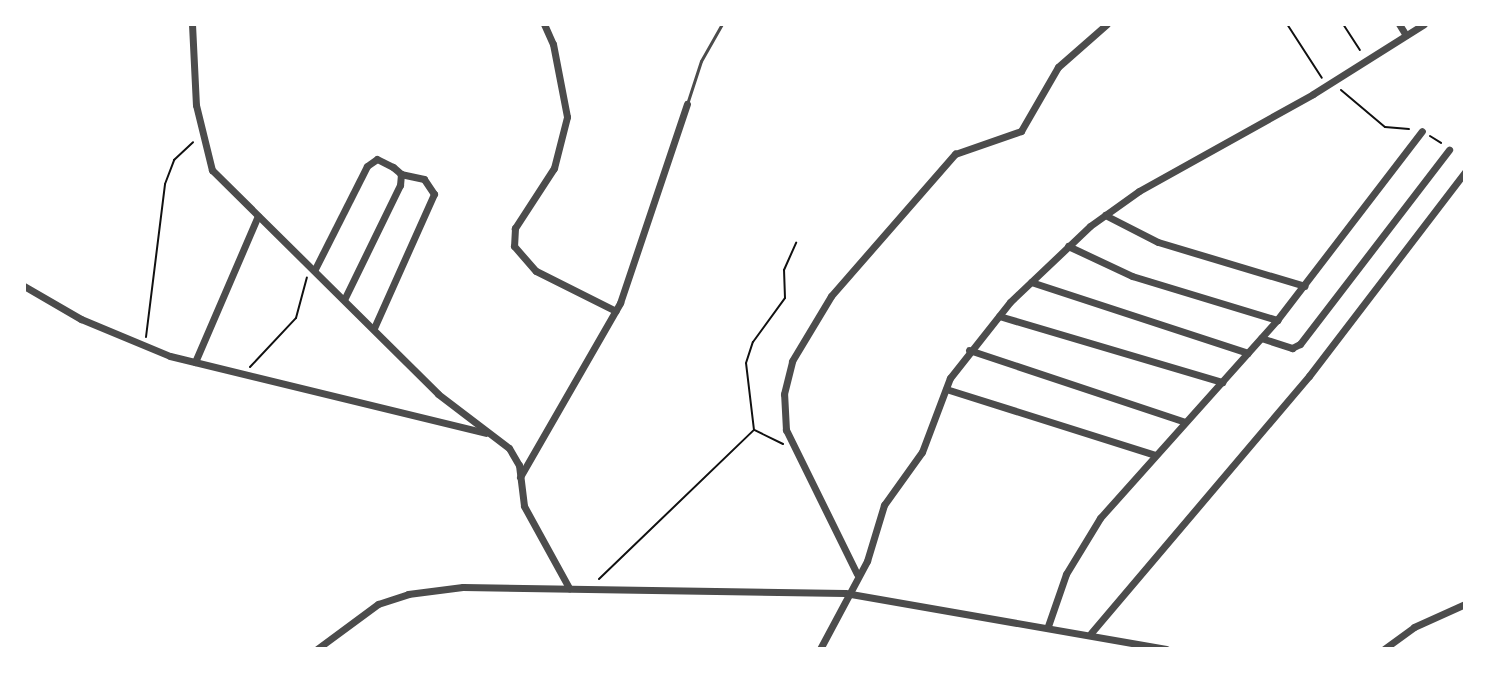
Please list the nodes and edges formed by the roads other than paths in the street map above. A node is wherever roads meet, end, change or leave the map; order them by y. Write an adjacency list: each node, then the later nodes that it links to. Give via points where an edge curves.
1 (192, 24): 14 (street, via 201,134 212,170)
2 (544, 24): 21 (street, via 567,117 554,168 515,228 514,246 536,271)
3 (722, 24): 8 (lane, via 701,61)
4 (1107, 24): 35 (street, via 1058,67 1021,131 955,154 831,296 792,361 783,417)
5 (1399, 24): 7 (street)
6 (1424, 24): 7 (street)
7 (1406, 35): 13 (street, via 1329,84 1189,160)
8 (687, 104): 21 (street)
9 (1422, 131): 19 (street)
10 (1449, 150): 25 (street, via 1300,344 1292,348)
11 (1465, 172): 40 (street, via 1309,376)
12 (401, 174): 16 (street, via 387,163 371,160); 20 (street); 24 (street, via 424,179 434,194)
13 (1105, 215): 15 (street); 19 (street, via 1169,246)
14 (258, 216): 16 (street); 28 (street)
15 (1068, 246): 17 (street); 23 (street, via 1132,276)
16 (315, 269): 20 (street)
17 (1031, 282): 22 (street); 27 (street)
18 (24, 286): 28 (street, via 81,319)
19 (1305, 286): 23 (street)
20 (345, 298): 24 (street)
21 (616, 311): 34 (street)
22 (999, 316): 26 (street); 29 (street)
23 (1277, 320): 25 (street)
24 (374, 328): 32 (street, via 438,394)
25 (1261, 338): 27 (street)
26 (969, 350): 30 (street); 31 (street)
27 (1248, 353): 29 (street)
28 (195, 362): 32 (street)
29 (1222, 382): 31 (street)
30 (946, 389): 33 (street); 35 (street, via 922,452 884,505 871,551)
31 (1185, 422): 33 (street)
32 (489, 434): 34 (street, via 516,456)
33 (1155, 455): 39 (street, via 1079,550)
34 (519, 479): 36 (street, via 524,506)
35 (857, 574): 37 (street)
36 (569, 588): 37 (street); 41 (street, via 463,587 408,594 363,612)
37 (845, 593): 39 (street); 42 (street)
38 (1465, 604): 44 (street, via 1414,627)
39 (1048, 626): 40 (street)
40 (1091, 633): 43 (street)
41 (317, 649)
42 (820, 649)
43 (1166, 649)
44 (1384, 649)

